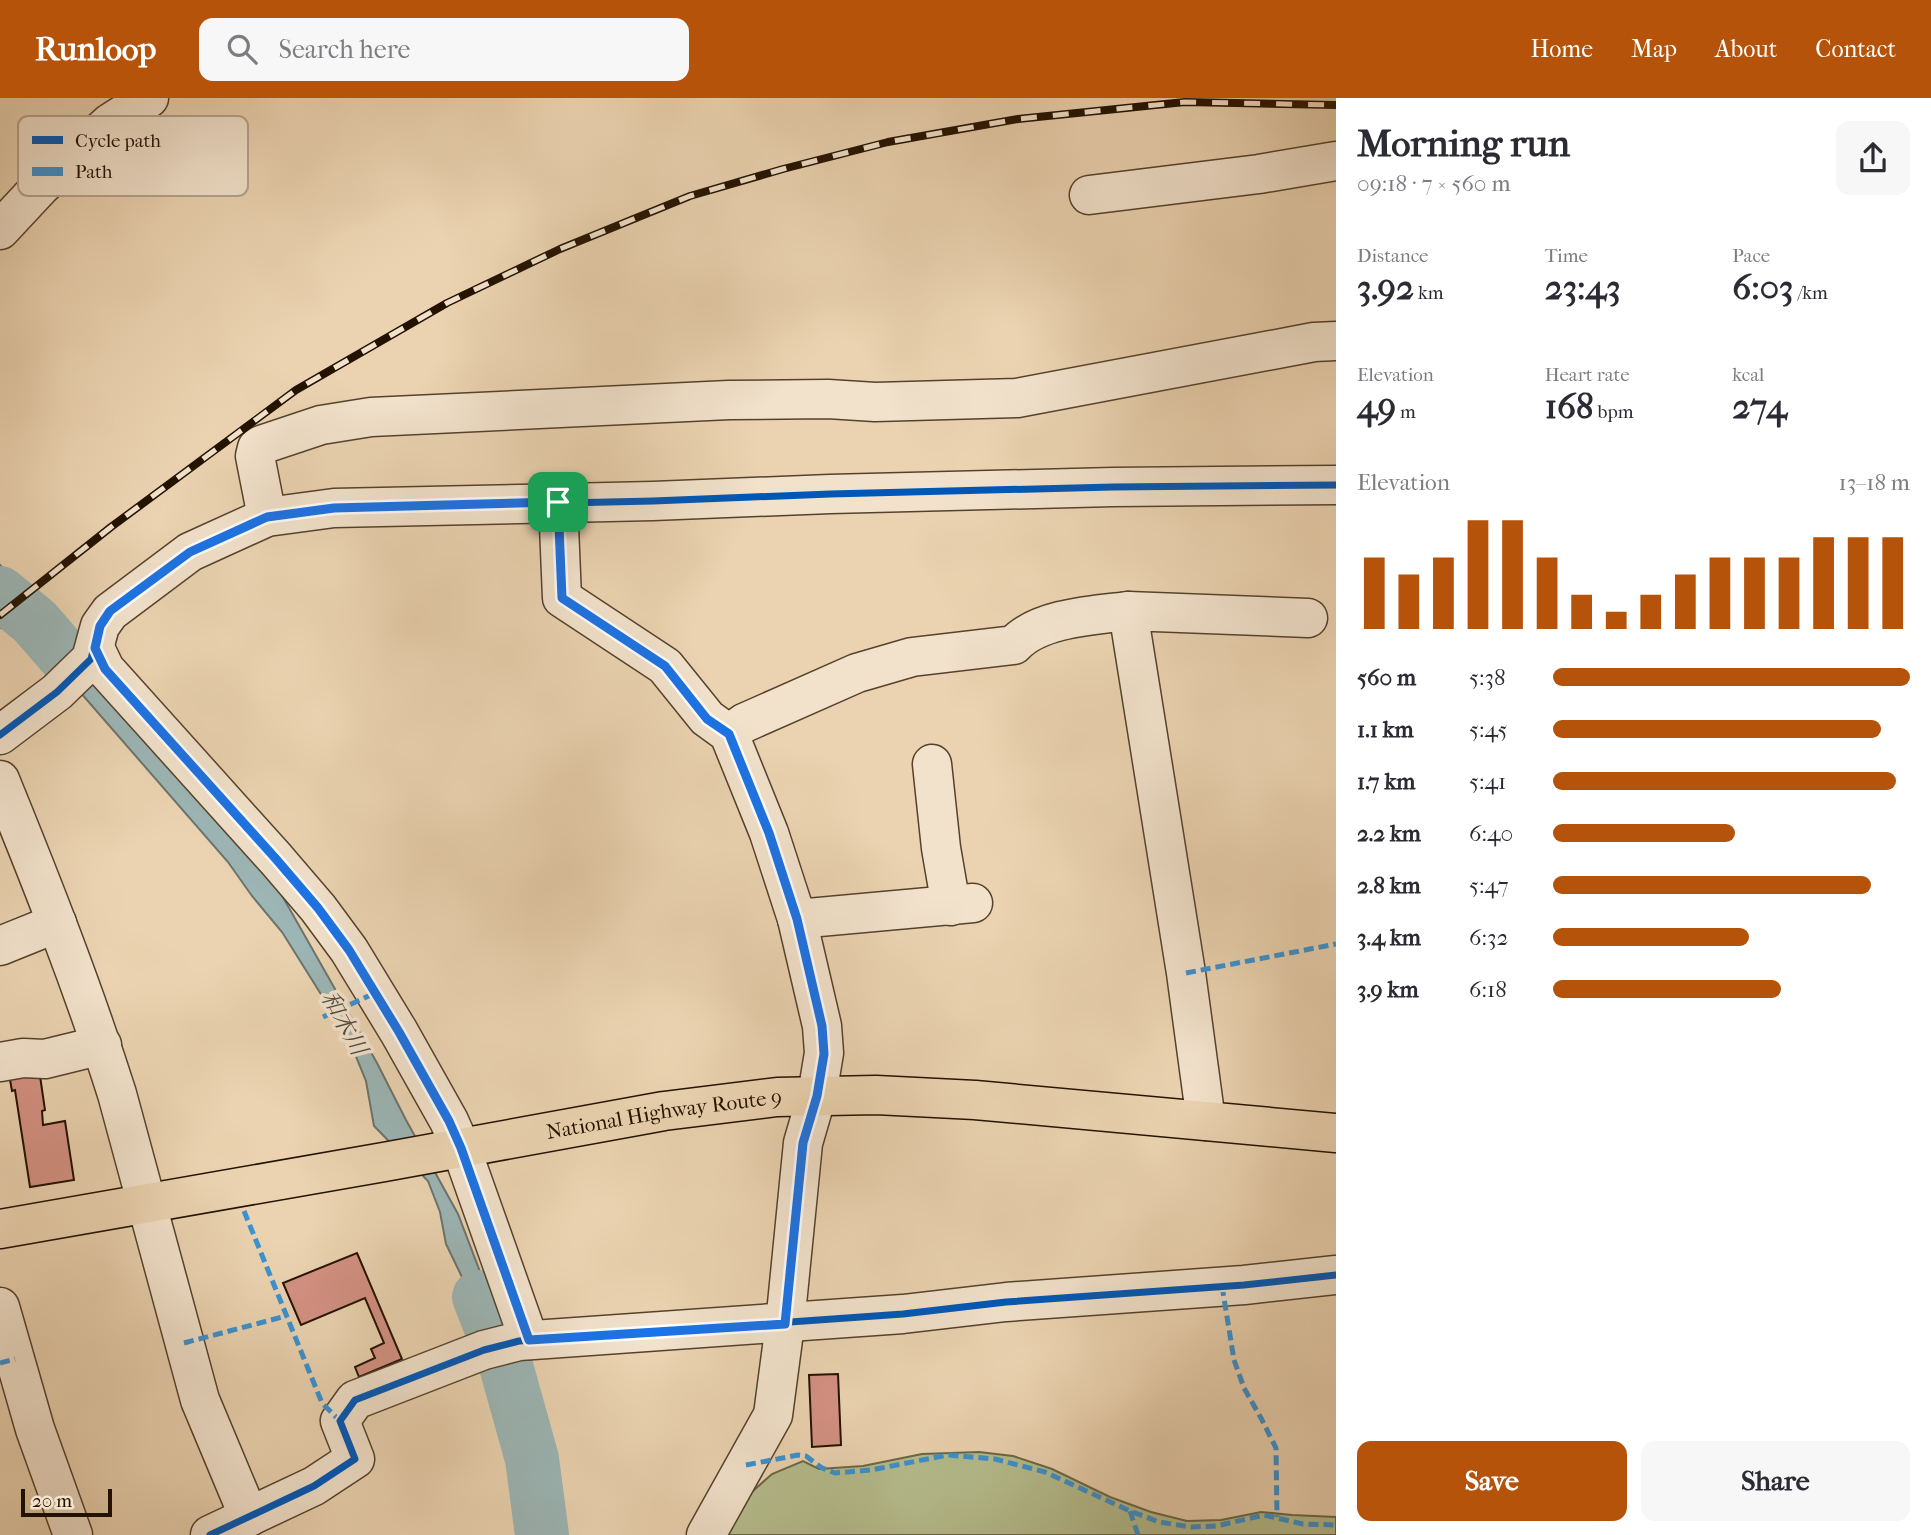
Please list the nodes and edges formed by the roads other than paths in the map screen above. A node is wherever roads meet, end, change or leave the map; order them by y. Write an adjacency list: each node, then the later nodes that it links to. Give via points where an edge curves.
1 (149, 98): 2 (street)
2 (121, 116)
3 (1336, 162): 4 (street)
4 (1089, 195)
5 (32, 196): 6 (street)
6 (0, 230)
7 (1336, 341): 10 (street, via 1017,398 729,400 371,417 321,425 257,448)
8 (1336, 485): 9 (street)
9 (558, 502): 10 (street, via 334,508); 14 (street, via 562,598 665,666 707,719)
10 (267, 517): 13 (street, via 190,552 110,611 100,626)
11 (1128, 611): 12 (street); 14 (street, via 1060,620 1021,637 1014,645 912,657 857,673); 25 (street)
12 (1308, 618)
13 (93, 653): 15 (street, via 57,692); 27 (street, via 276,859 349,950 449,1121)
14 (729, 734): 19 (street)
15 (0, 735)
16 (932, 764): 19 (street, via 941,848 962,905)
17 (0, 780): 18 (street)
18 (10, 835): 20 (street)
19 (797, 919): 24 (street, via 822,1026 824,1054)
20 (57, 923): 21 (street); 22 (street)
21 (0, 946)
22 (102, 1045): 23 (street, via 45,1059); 28 (street)
23 (0, 1062)
24 (817, 1096): 25 (highway, National Highway Route 9, via 975,1100); 27 (highway, National Highway Route 9, via 664,1111); 32 (street, via 803,1143)
25 (1206, 1121): 26 (highway, National Highway Route 9)
26 (1336, 1133)
27 (453, 1150): 28 (highway, National Highway Route 9); 33 (street)
28 (146, 1203): 29 (highway, National Highway Route 9); 34 (street, via 200,1400)
29 (0, 1228)
30 (1336, 1275): 32 (street)
31 (0, 1307): 35 (street, via 35,1429)
32 (785, 1324): 33 (street); 37 (street, via 773,1415)
33 (511, 1344): 34 (street, via 355,1400 340,1421 355,1459)
34 (261, 1522): 36 (street)
35 (73, 1535)
36 (210, 1535)
37 (706, 1535)

